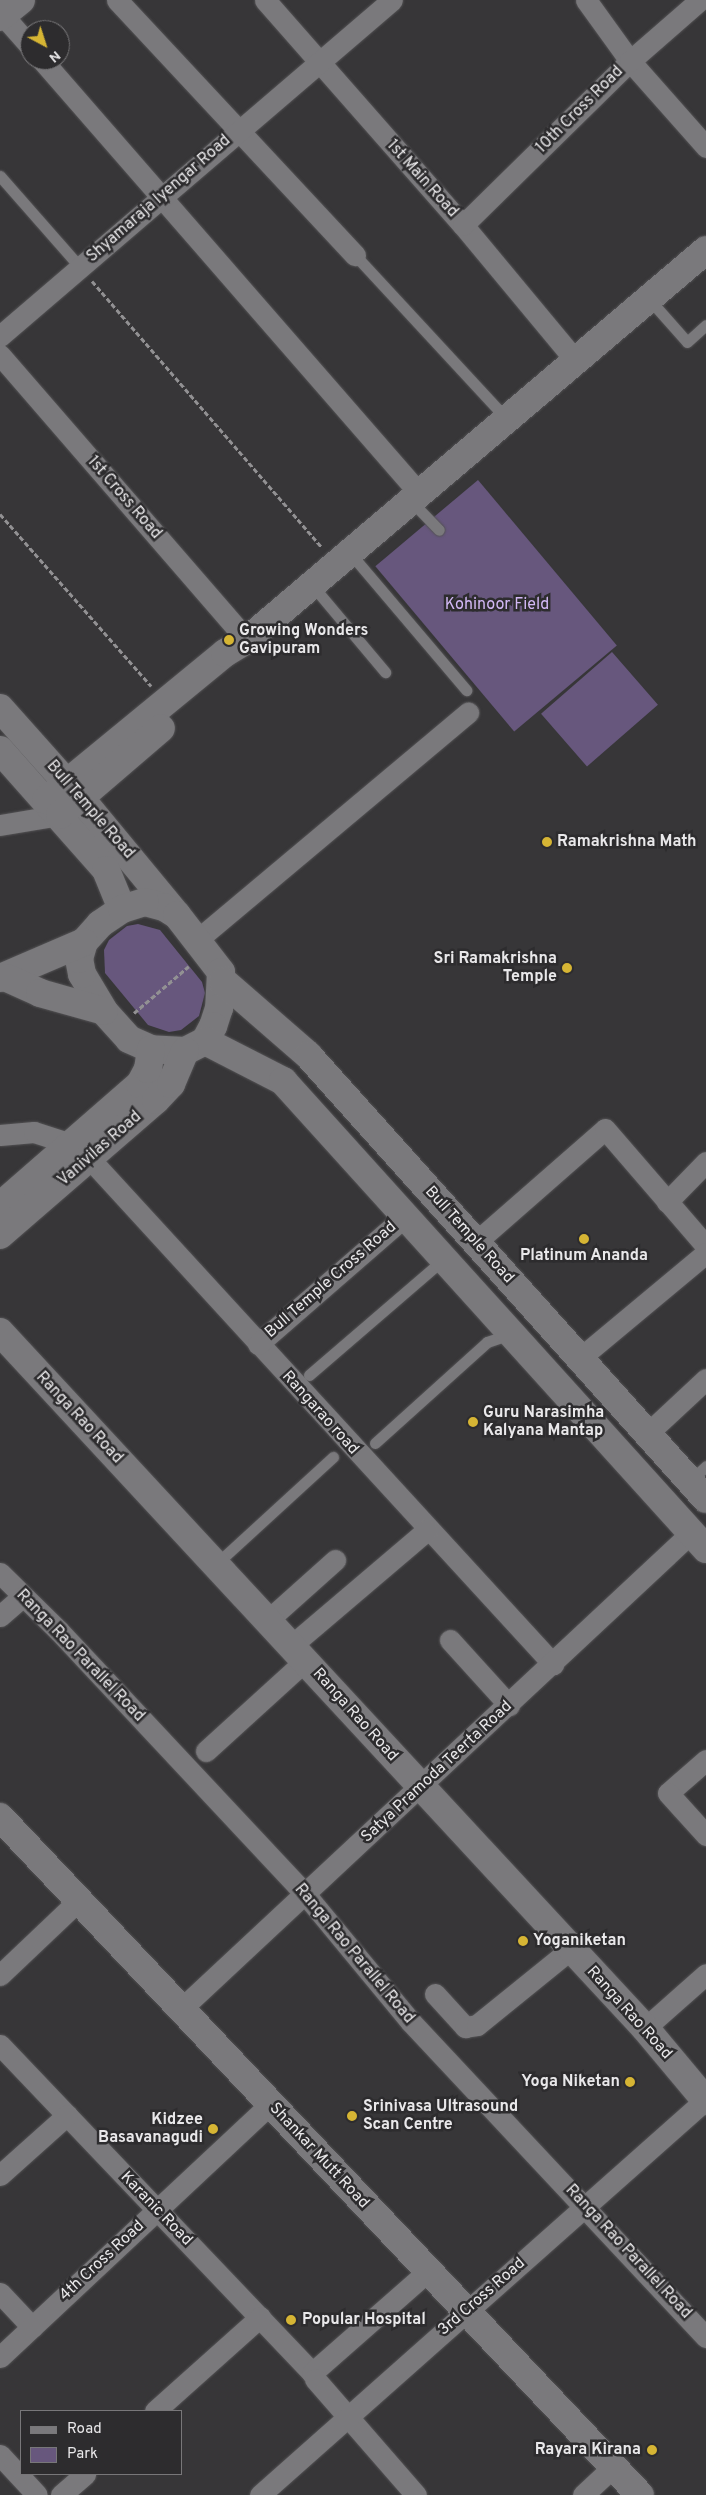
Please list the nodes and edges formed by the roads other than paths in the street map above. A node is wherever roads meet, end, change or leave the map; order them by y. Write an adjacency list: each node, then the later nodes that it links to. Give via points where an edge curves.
1 (117, 0): 11 (street)
2 (265, 0): 8 (street, 1st Main Road)
3 (392, 0): 8 (street, Shyamaraja Iyengar Road)
4 (586, 0): 9 (street)
5 (700, 0): 9 (street, 10th Cross Road)
6 (6, 11): 7 (street)
7 (20, 31)
8 (318, 61): 11 (street, Shyamaraja Iyengar Road); 15 (street, 1st Main Road)
9 (630, 61): 12 (street); 15 (street, 10th Cross Road)
10 (51, 70): 14 (street)
11 (238, 130): 14 (street, Shyamaraja Iyengar Road); 17 (street)
12 (706, 147)
13 (0, 176): 18 (lane)
14 (163, 196): 18 (street, Shyamaraja Iyengar Road); 25 (street)
15 (463, 225): 23 (street, 1st Main Road)
16 (706, 250): 19 (main road)
17 (355, 255): 24 (lane)
18 (80, 267): 21 (street, Shyamaraja Iyengar Road)
19 (649, 299): 20 (lane, via 687,342); 23 (main road)
20 (706, 326)
21 (0, 336)
22 (0, 355): 29 (street, 1st Cross Road)
23 (576, 361): 24 (main road)
24 (508, 419): 25 (main road)
25 (415, 498): 26 (lane); 27 (main road)
26 (438, 530)
27 (343, 558): 28 (main road); 31 (lane)
28 (312, 585): 29 (main road); 30 (lane)
29 (247, 640): 35 (main road, via 225,652 164,702); 35 (main road, via 240,658)
30 (385, 672)
31 (466, 690)
32 (0, 708): 35 (main road, Bull Temple Road)
33 (468, 713): 41 (street)
34 (0, 750): 36 (main road, Bull Temple Road)
35 (74, 791): 36 (main road); 39 (main road, Bull Temple Road)
36 (53, 808): 37 (street); 38 (main road, Bull Temple Road, via 106,870)
37 (0, 825)
38 (122, 909): 39 (main road, via 144,902 164,907); 40 (main road, via 100,924)
39 (177, 915): 41 (main road)
40 (84, 942): 42 (main road); 44 (main road, via 79,959 82,974)
41 (195, 952): 43 (main road, via 221,972)
42 (3, 978): 44 (main road, via 40,993)
43 (223, 981): 45 (main road, via 220,1008); 54 (main road, Bull Temple Road, via 308,1055)
44 (104, 1011): 46 (main road, via 130,1039)
45 (195, 1046): 46 (main road); 48 (main road, Vanivilas Road, via 171,1084); 52 (main road, via 283,1081)
46 (151, 1049): 48 (main road, via 148,1069 140,1084)
47 (0, 1135): 48 (street, via 34,1132)
48 (80, 1151): 51 (main road); 53 (main road, Vanivilas Road); 60 (street, Rangarao road)
49 (706, 1162): 50 (street)
50 (667, 1202): 54 (street, via 605,1129); 55 (street)
51 (0, 1206)
52 (405, 1216): 57 (main road); 60 (street, Bull Temple Cross Road)
53 (0, 1235)
54 (476, 1242): 61 (main road, Bull Temple Road)
55 (706, 1246)
56 (706, 1254): 61 (street)
57 (444, 1259): 59 (main road); 62 (lane)
58 (0, 1332): 71 (main road, Ranga Rao Road)
59 (511, 1334): 65 (lane, via 486,1342); 69 (main road)
60 (258, 1344): 68 (street, Rangarao road)
61 (580, 1358): 64 (main road, Bull Temple Road)
62 (309, 1375)
63 (706, 1379): 64 (street)
64 (648, 1433): 67 (main road, Bull Temple Road)
65 (375, 1443)
66 (333, 1458): 71 (lane)
67 (701, 1482)
68 (427, 1530): 77 (street); 78 (street, Rangarao road)
69 (699, 1541): 78 (street, Satya Pramoda Teerta Road)
70 (335, 1560): 75 (street)
71 (215, 1565): 75 (main road, Ranga Rao Road)
72 (0, 1573): 73 (street, Ranga Rao Parallel Road)
73 (22, 1597): 74 (street); 85 (street, Ranga Rao Parallel Road, via 59,1631)
74 (0, 1616)
75 (268, 1620): 77 (main road, Ranga Rao Road)
76 (450, 1640): 79 (street)
77 (299, 1652): 80 (street); 82 (main road, Ranga Rao Road)
78 (553, 1664): 79 (street, Satya Pramoda Teerta Road)
79 (509, 1705): 82 (street, Satya Pramoda Teerta Road)
80 (206, 1751)
81 (706, 1760): 84 (street, via 668,1793)
82 (420, 1787): 85 (street, Satya Pramoda Teerta Road); 87 (main road, Ranga Rao Road)
83 (0, 1817): 86 (main road, Shankar Mutt Road)
84 (706, 1835)
85 (305, 1894): 91 (street, Satya Pramoda Teerta Road); 98 (street, Ranga Rao Parallel Road, via 410,2021)
86 (78, 1901): 89 (street); 91 (main road, Shankar Mutt Road)
87 (570, 1949): 90 (street, via 478,2025 465,2026); 92 (main road, Ranga Rao Road)
88 (706, 1974): 92 (street)
89 (0, 1975)
90 (435, 1994)
91 (181, 2009): 95 (main road, Shankar Mutt Road)
92 (645, 2028): 94 (main road, Ranga Rao Road)
93 (0, 2045): 96 (street, Karanic Road)
94 (706, 2101): 98 (street, 3rd Cross Road)
95 (270, 2104): 99 (street, 4th Cross Road); 100 (main road, Shankar Mutt Road)
96 (67, 2115): 97 (street); 99 (street, Karanic Road)
97 (0, 2175)
98 (586, 2207): 102 (street, 3rd Cross Road); 105 (street, Ranga Rao Parallel Road)
99 (156, 2210): 103 (street, Karanic Road); 104 (street, 4th Cross Road)
100 (428, 2271): 102 (main road, Shankar Mutt Road); 107 (street)
101 (0, 2293): 104 (street)
102 (466, 2311): 109 (street, 3rd Cross Road); 111 (main road, Shankar Mutt Road)
103 (260, 2317): 107 (street, Karanic Road); 108 (street)
104 (32, 2327): 106 (street, 4th Cross Road)
105 (706, 2337)
106 (0, 2357)
107 (314, 2376): 109 (street, Karanic Road)
108 (156, 2410)
109 (347, 2416): 115 (street, 3rd Cross Road); 116 (street, Karanic Road)
110 (0, 2455): 113 (street)
111 (613, 2467): 117 (street); 118 (main road, Shankar Mutt Road)
112 (84, 2475): 114 (street)
113 (37, 2495)
114 (61, 2495)
115 (260, 2495)
116 (416, 2495)
117 (583, 2495)
118 (640, 2495)

